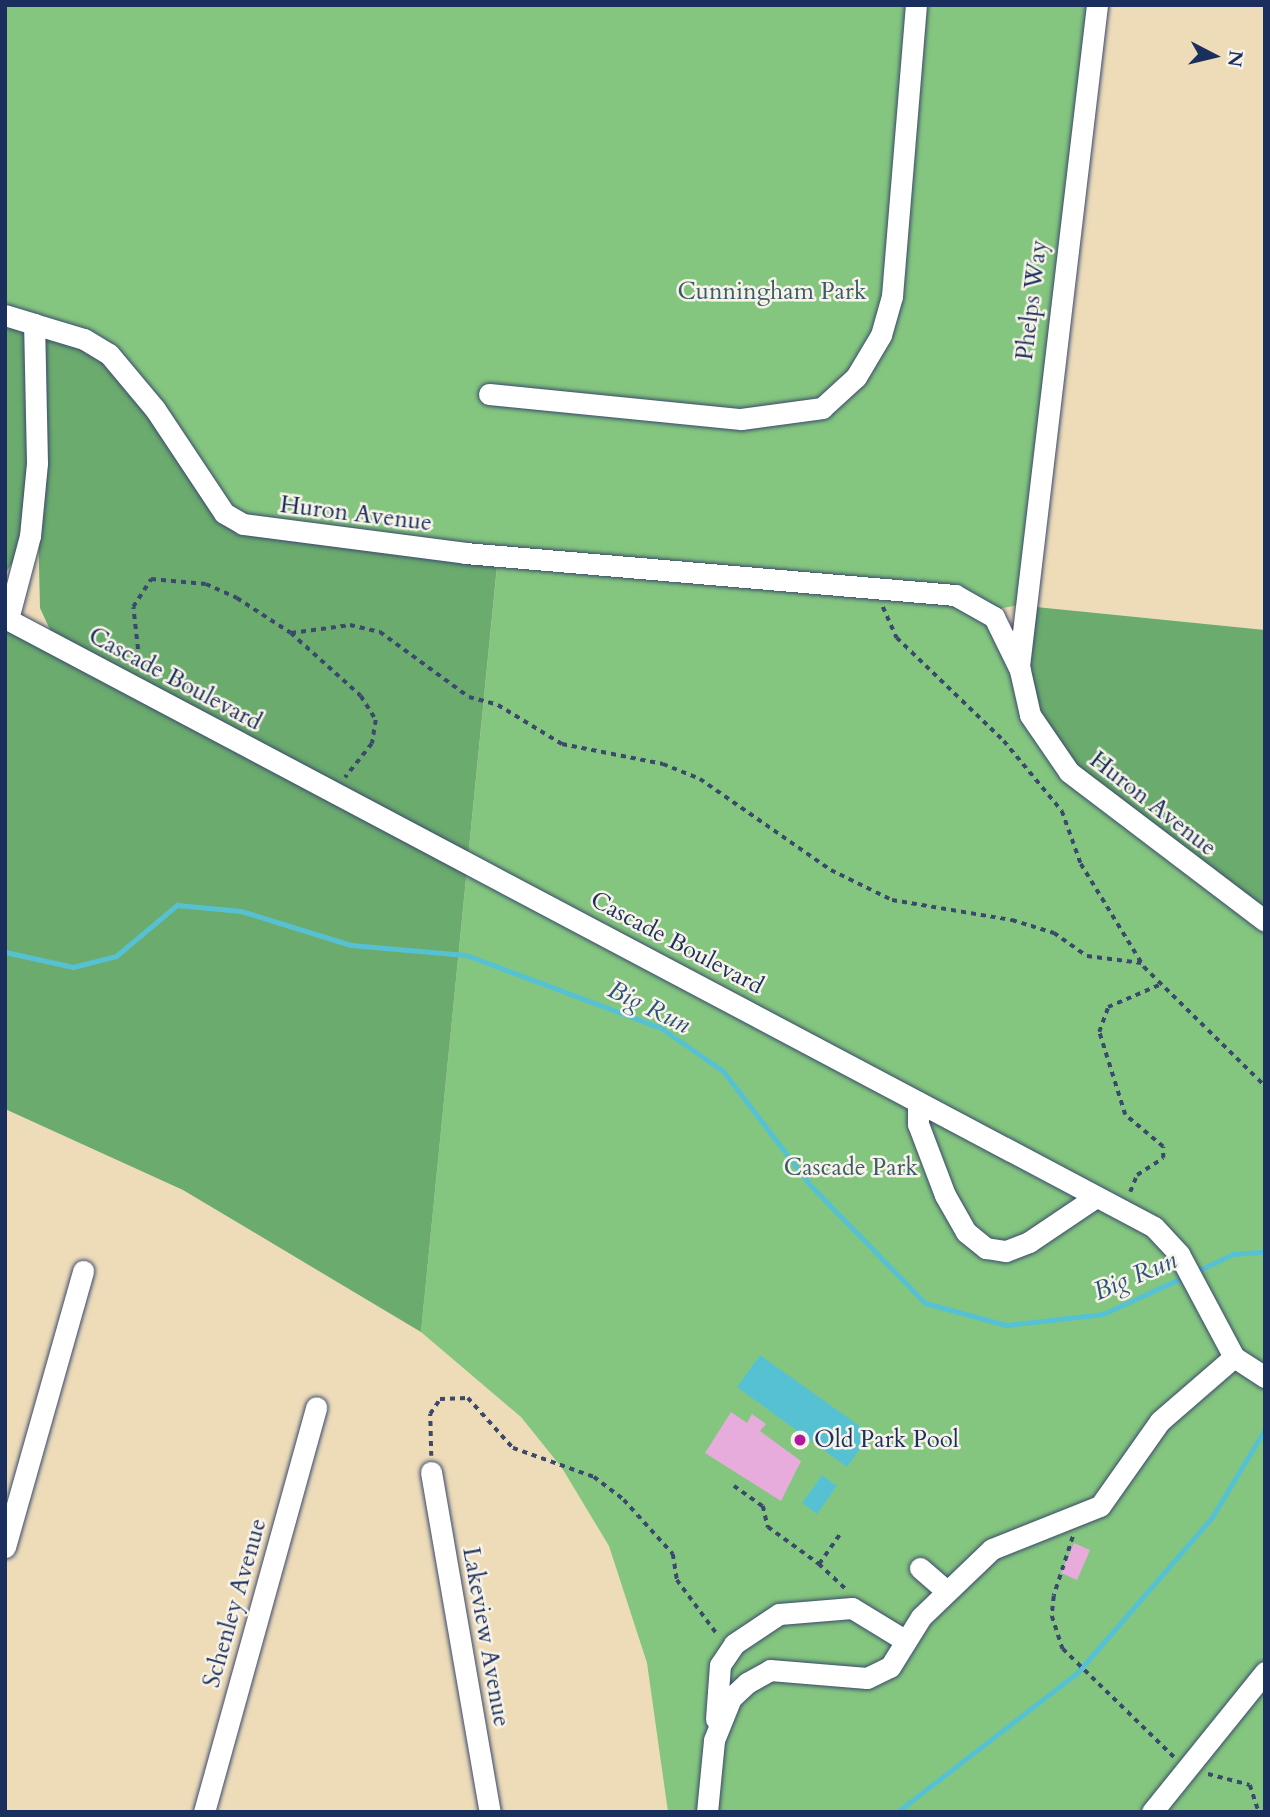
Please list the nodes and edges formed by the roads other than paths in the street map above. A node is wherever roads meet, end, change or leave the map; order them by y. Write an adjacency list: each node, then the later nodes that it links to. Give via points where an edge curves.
1 (916, 5): 5 (street, via 892,296 881,335 856,377 822,408 741,419)
2 (1097, 5): 6 (street, Phelps Way)
3 (5, 315): 4 (street, Huron Avenue)
4 (33, 324): 7 (street, Huron Avenue, via 84,339 109,354 155,409 223,513 243,524 465,553 955,595); 8 (street, via 35,487 30,536)
5 (489, 394)
6 (1023, 600): 7 (street, via 1004,611); 9 (street, Huron Avenue)
7 (980, 605): 9 (street, Huron Avenue, via 1006,633)
8 (6, 619): 11 (street, Cascade Boulevard)
9 (1020, 670): 10 (street, Huron Avenue, via 1030,715 1069,772)
10 (1265, 921)
11 (918, 1102): 12 (street, Cascade Boulevard); 12 (street, via 918,1124 945,1195 966,1232 986,1248 1006,1251 1030,1242)
12 (1096, 1197): 14 (street, Cascade Boulevard, via 1154,1227 1179,1254)
13 (83, 1271): 18 (street)
14 (1234, 1357): 15 (street, Cascade Boulevard); 20 (street, via 1160,1422 1111,1495 1084,1513 992,1549)
15 (1259, 1373)
16 (316, 1408): 24 (street, Schenley Avenue)
17 (431, 1472): 25 (street, Lakeview Avenue)
18 (5, 1547)
19 (920, 1568): 20 (street)
20 (946, 1590): 21 (street)
21 (903, 1639): 23 (street, via 890,1667 867,1678 770,1670 731,1698); 23 (street, via 852,1608 779,1614 730,1650 720,1665)
22 (1265, 1672): 27 (street)
23 (714, 1740): 26 (street)
24 (204, 1812)
25 (490, 1812)
26 (707, 1812)
27 (1152, 1812)

